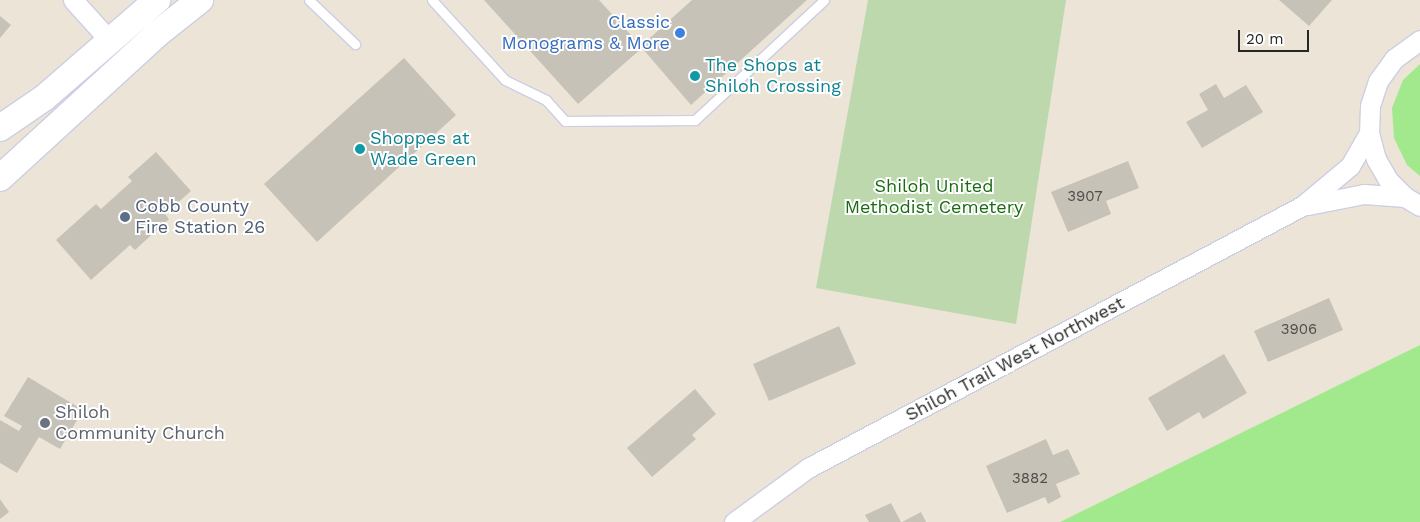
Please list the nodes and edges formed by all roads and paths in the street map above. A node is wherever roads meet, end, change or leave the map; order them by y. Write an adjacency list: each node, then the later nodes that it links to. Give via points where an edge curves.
1 (73, 0): 8 (street)
2 (157, 0): 8 (main road)
3 (200, 0): 13 (main road, via 157,34)
4 (309, 0): 9 (lane)
5 (432, 0): 6 (lane, via 505,80 546,100 566,121 695,120)
6 (824, 0)
7 (1420, 24): 10 (street)
8 (110, 41): 11 (main road, via 44,98)
9 (355, 44)
10 (1413, 44): 12 (street, via 1394,59 1378,81 1370,106)
11 (0, 128)
12 (1369, 133): 14 (street, via 1376,159 1388,180); 15 (street, Shiloh Trail West Northwest, via 1350,166)
13 (0, 178)
14 (1412, 201): 15 (street, Shiloh Trail West Northwest, via 1364,194)
15 (1302, 206): 16 (street, Shiloh Trail West Northwest, via 808,468)
16 (734, 522)

